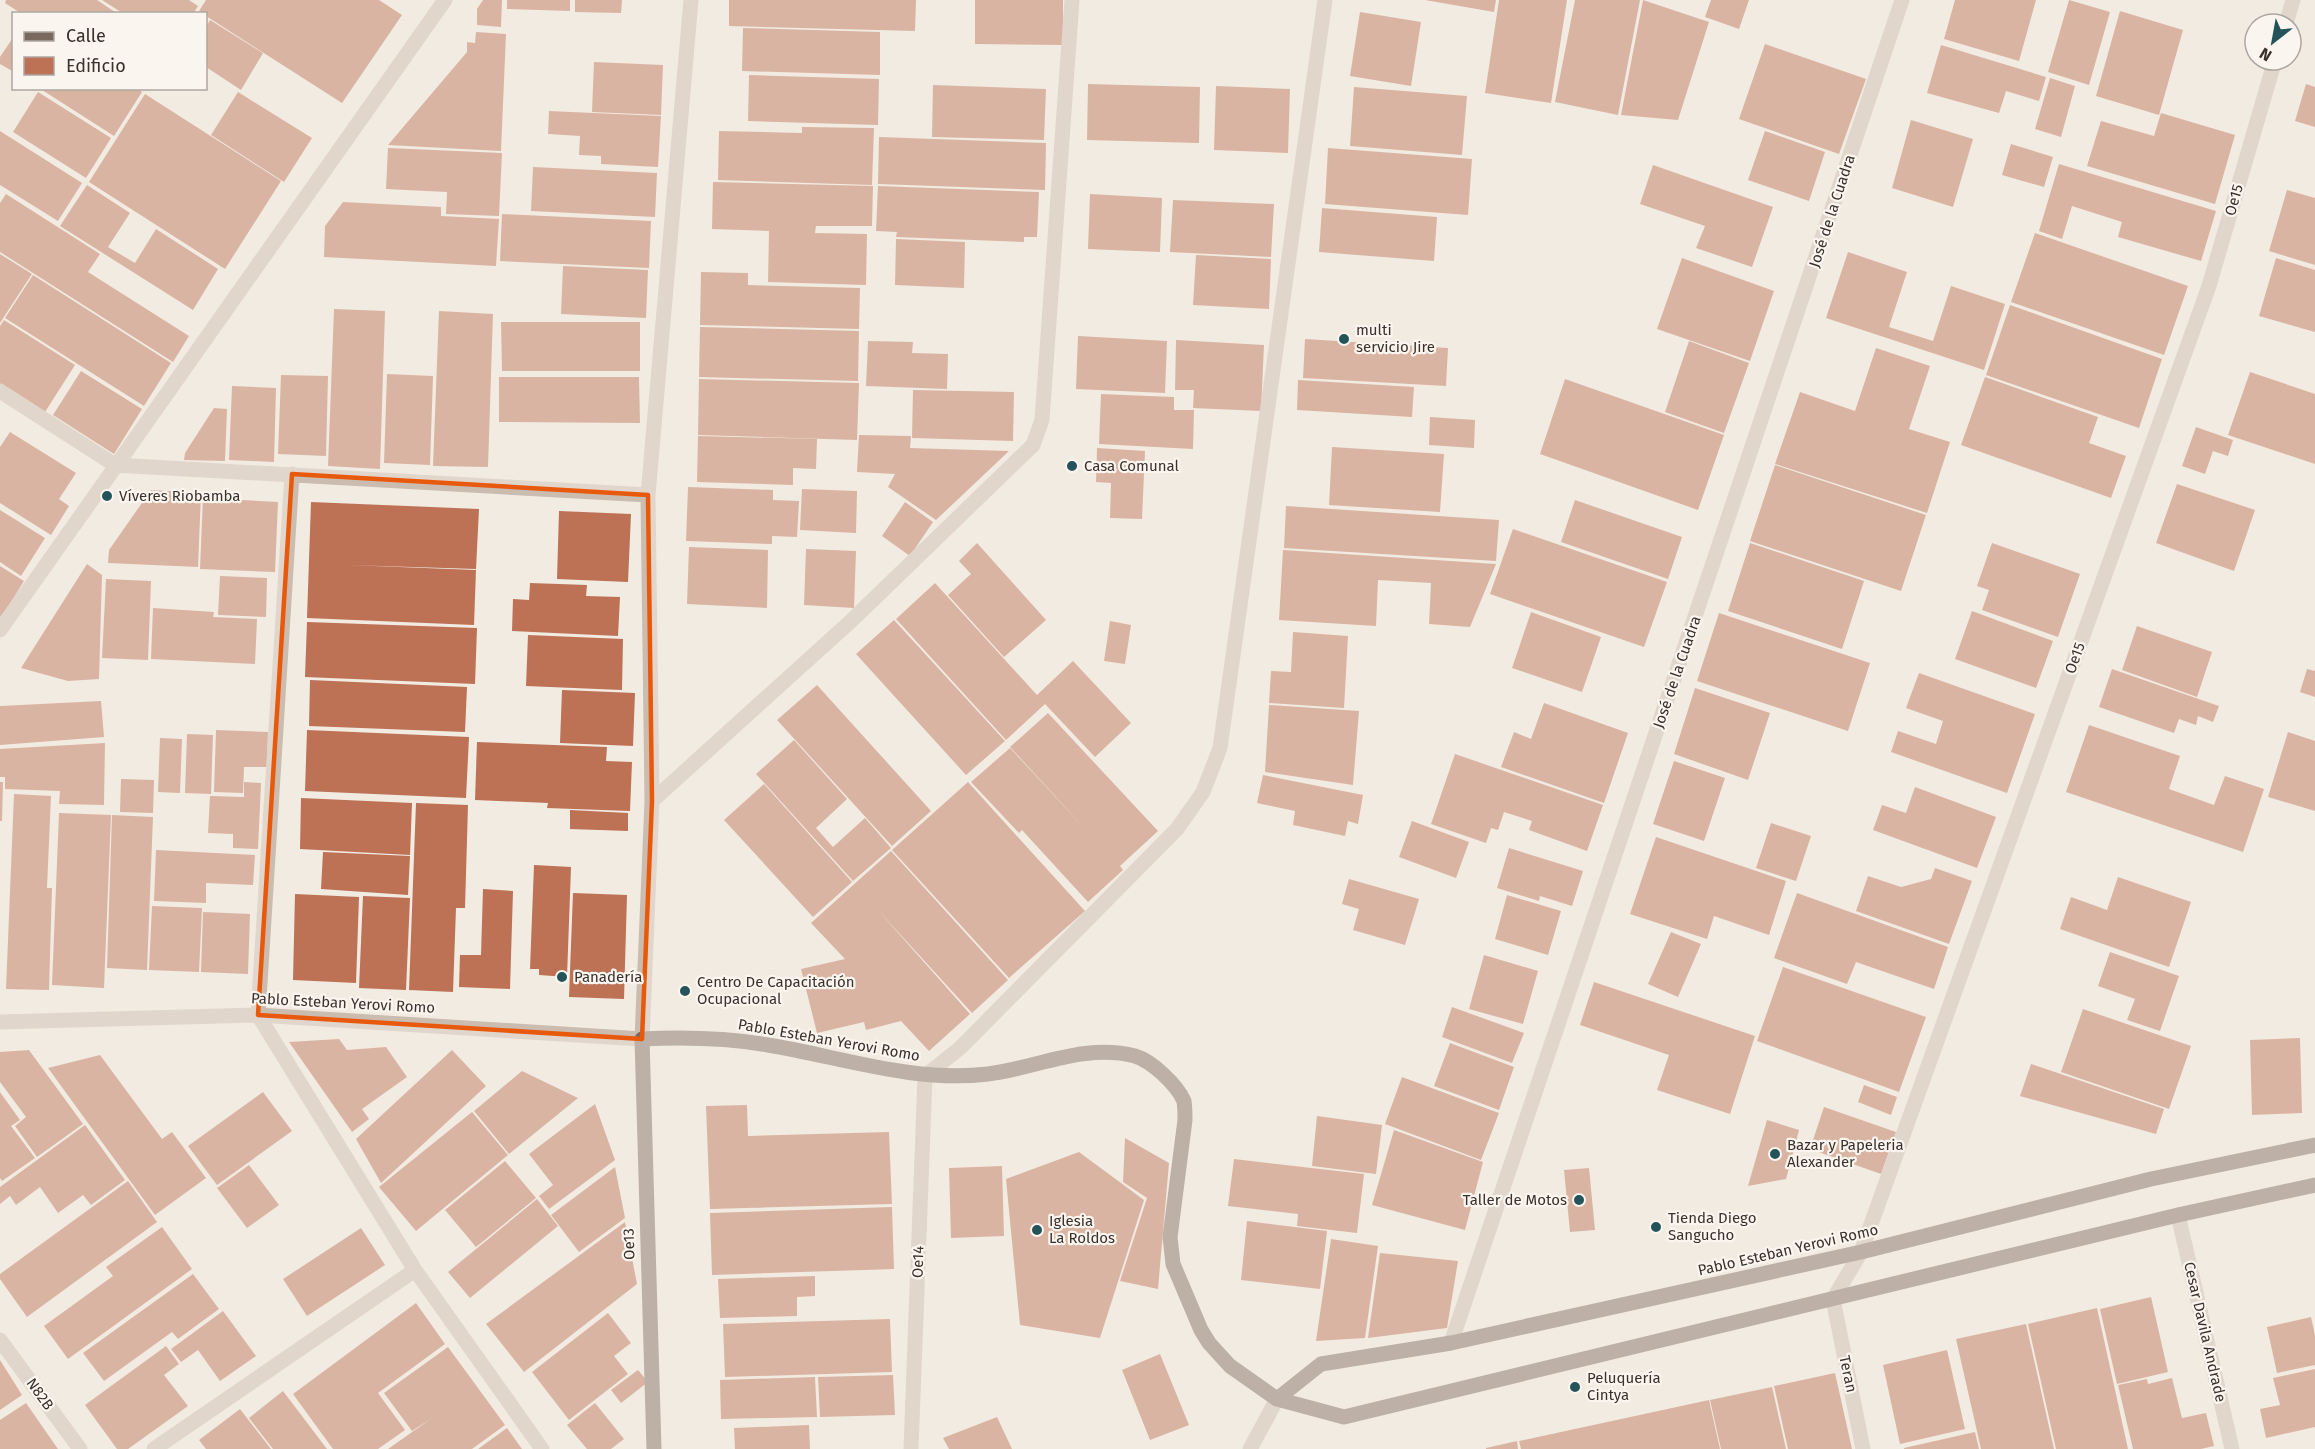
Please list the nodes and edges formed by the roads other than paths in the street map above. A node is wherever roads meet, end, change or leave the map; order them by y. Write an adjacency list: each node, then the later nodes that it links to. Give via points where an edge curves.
1 (446, 0): 8 (street)
2 (691, 0): 10 (street)
3 (1072, 0): 12 (street, via 1042,420 1033,445 851,621)
4 (1324, 0): 16 (street, via 1220,748 1203,792 1177,829 960,1048)
5 (1902, 0): 24 (street, José de la Cuadra)
6 (2271, 72): 20 (street, Oe15, via 2209,286)
7 (0, 391): 8 (street)
8 (115, 465): 9 (street); 11 (street)
9 (292, 474): 10 (street); 13 (street)
10 (648, 495): 12 (street)
11 (0, 630)
12 (652, 801): 15 (street)
13 (258, 1015): 14 (street, Pablo Esteban Yerovi Romo); 15 (street, Pablo Esteban Yerovi Romo); 21 (street)
14 (0, 1022)
15 (642, 1039): 16 (main road, Pablo Esteban Yerovi Romo, via 709,1038 766,1044); 29 (main road, Oe13)
16 (925, 1076): 25 (main road, Pablo Esteban Yerovi Romo, via 988,1074 1082,1053 1135,1056 1158,1070 1184,1101 1185,1111 1170,1237 1173,1264 1209,1344 1230,1366); 30 (street, Oe14)
17 (2315, 1145): 20 (main road, Pablo Esteban Yerovi Romo, via 2151,1179)
18 (2315, 1185): 19 (main road, Pablo Esteban Yerovi Romo)
19 (2178, 1215): 22 (main road, Pablo Esteban Yerovi Romo); 33 (street, Cesar Davila Andrade)
20 (1861, 1252): 22 (street, Oe15); 24 (main road, Pablo Esteban Yerovi Romo)
21 (416, 1270): 27 (street); 28 (street)
22 (1833, 1299): 25 (main road, Pablo Esteban Yerovi Romo, via 1344,1416); 32 (street, Teran)
23 (0, 1340): 26 (street, N82B)
24 (1451, 1343): 25 (main road, Pablo Esteban Yerovi Romo, via 1321,1364)
25 (1277, 1399): 31 (street)
26 (80, 1449)
27 (154, 1449)
28 (542, 1449)
29 (654, 1449)
30 (911, 1449)
31 (1250, 1449)
32 (1863, 1449)
33 (2232, 1449)

